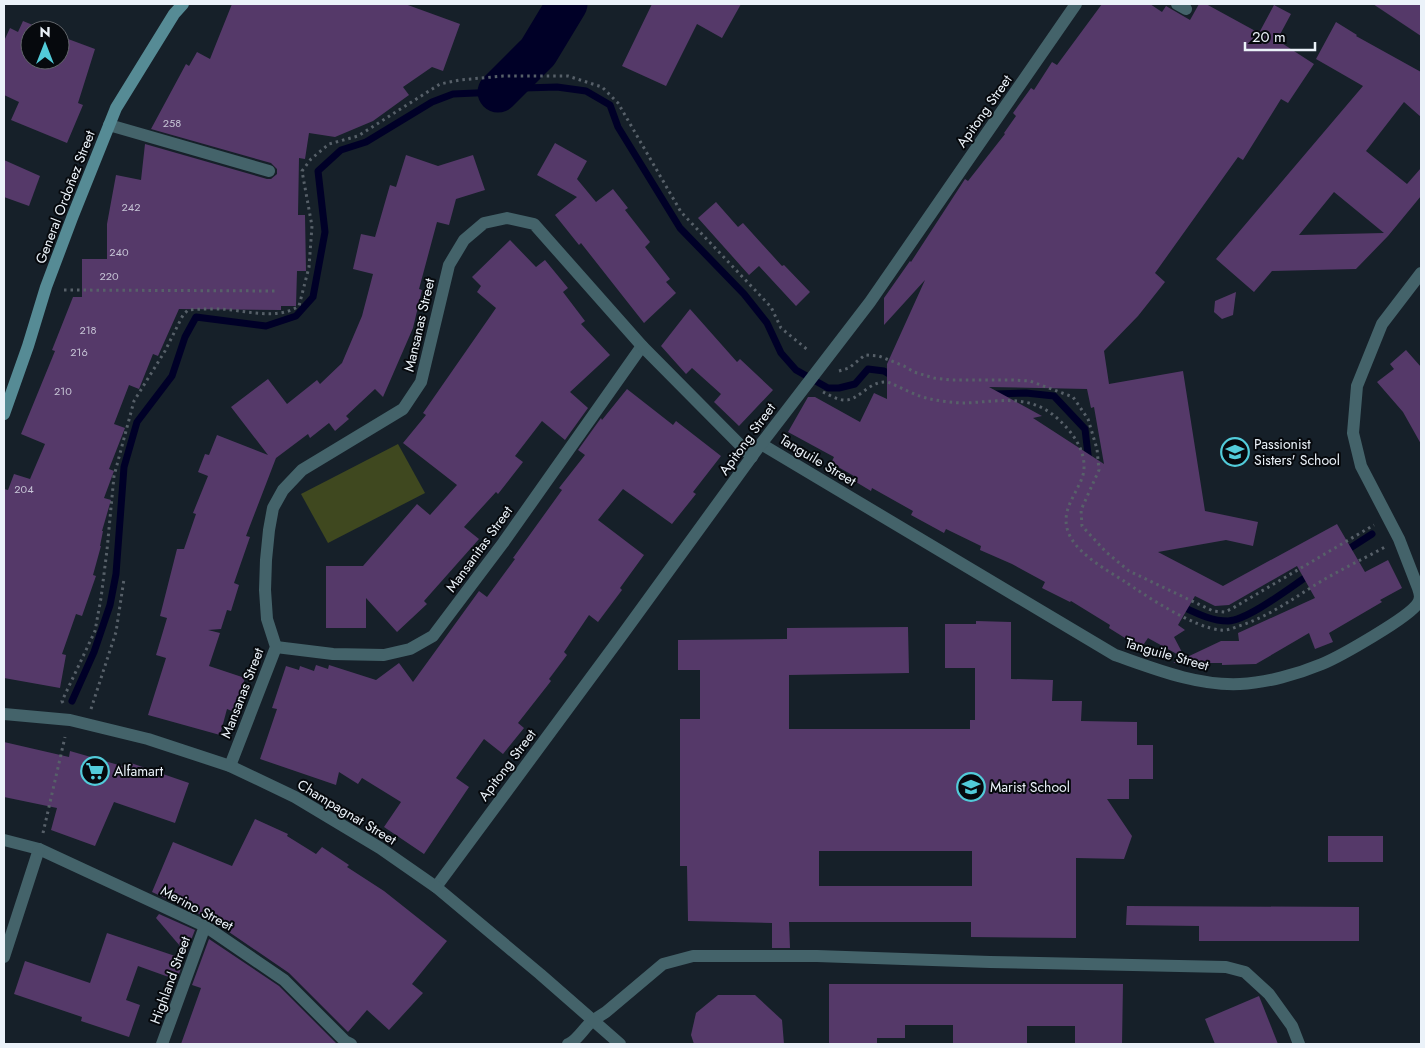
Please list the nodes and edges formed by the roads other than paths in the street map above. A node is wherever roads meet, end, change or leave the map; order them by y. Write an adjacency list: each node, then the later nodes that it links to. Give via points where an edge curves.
1 (183, 4): 3 (main road, General Ordoñez Street, via 116,108)
2 (1076, 4): 8 (street, Apitong Street, via 870,302)
3 (109, 125): 4 (street); 7 (main road, General Ordoñez Street, via 46,287)
4 (269, 171)
5 (1421, 275): 8 (street, Tanguile Street, via 1382,324 1357,386 1353,433 1361,466 1399,539 1420,596 1418,603 1393,624 1323,664 1283,677 1240,684 1198,681 1114,655)
6 (642, 346): 9 (street, Mansanas Street); 10 (street, Mansanitas Street, via 433,636 410,649 384,655 333,654); 10 (street, Mansanas Street, via 534,224 507,218 484,223 470,234 449,265 421,382 403,409 302,470 282,490 273,508 265,590 267,619)
7 (4, 414)
8 (761, 444): 9 (street, Apitong Street)
9 (752, 457): 15 (street, Apitong Street)
10 (276, 647): 12 (street, Mansanas Street)
11 (4, 714): 12 (street, Champagnat Street, via 70,720 148,739)
12 (230, 766): 15 (street, Champagnat Street, via 321,812)
13 (4, 840): 14 (street, Merino Street)
14 (39, 849): 16 (street, Merino Street); 17 (street)
15 (436, 887): 18 (street, Champagnat Street)
16 (205, 926): 19 (street, Merino Street, via 284,980); 20 (street, Highland Street)
17 (4, 957)
18 (592, 1021): 21 (street); 22 (street, Champagnat Street); 23 (street, via 663,964 693,956 817,956 1226,967 1245,972 1268,994 1292,1026)
19 (346, 1043)
20 (162, 1044)
21 (572, 1044)
22 (620, 1044)
23 (1299, 1044)

